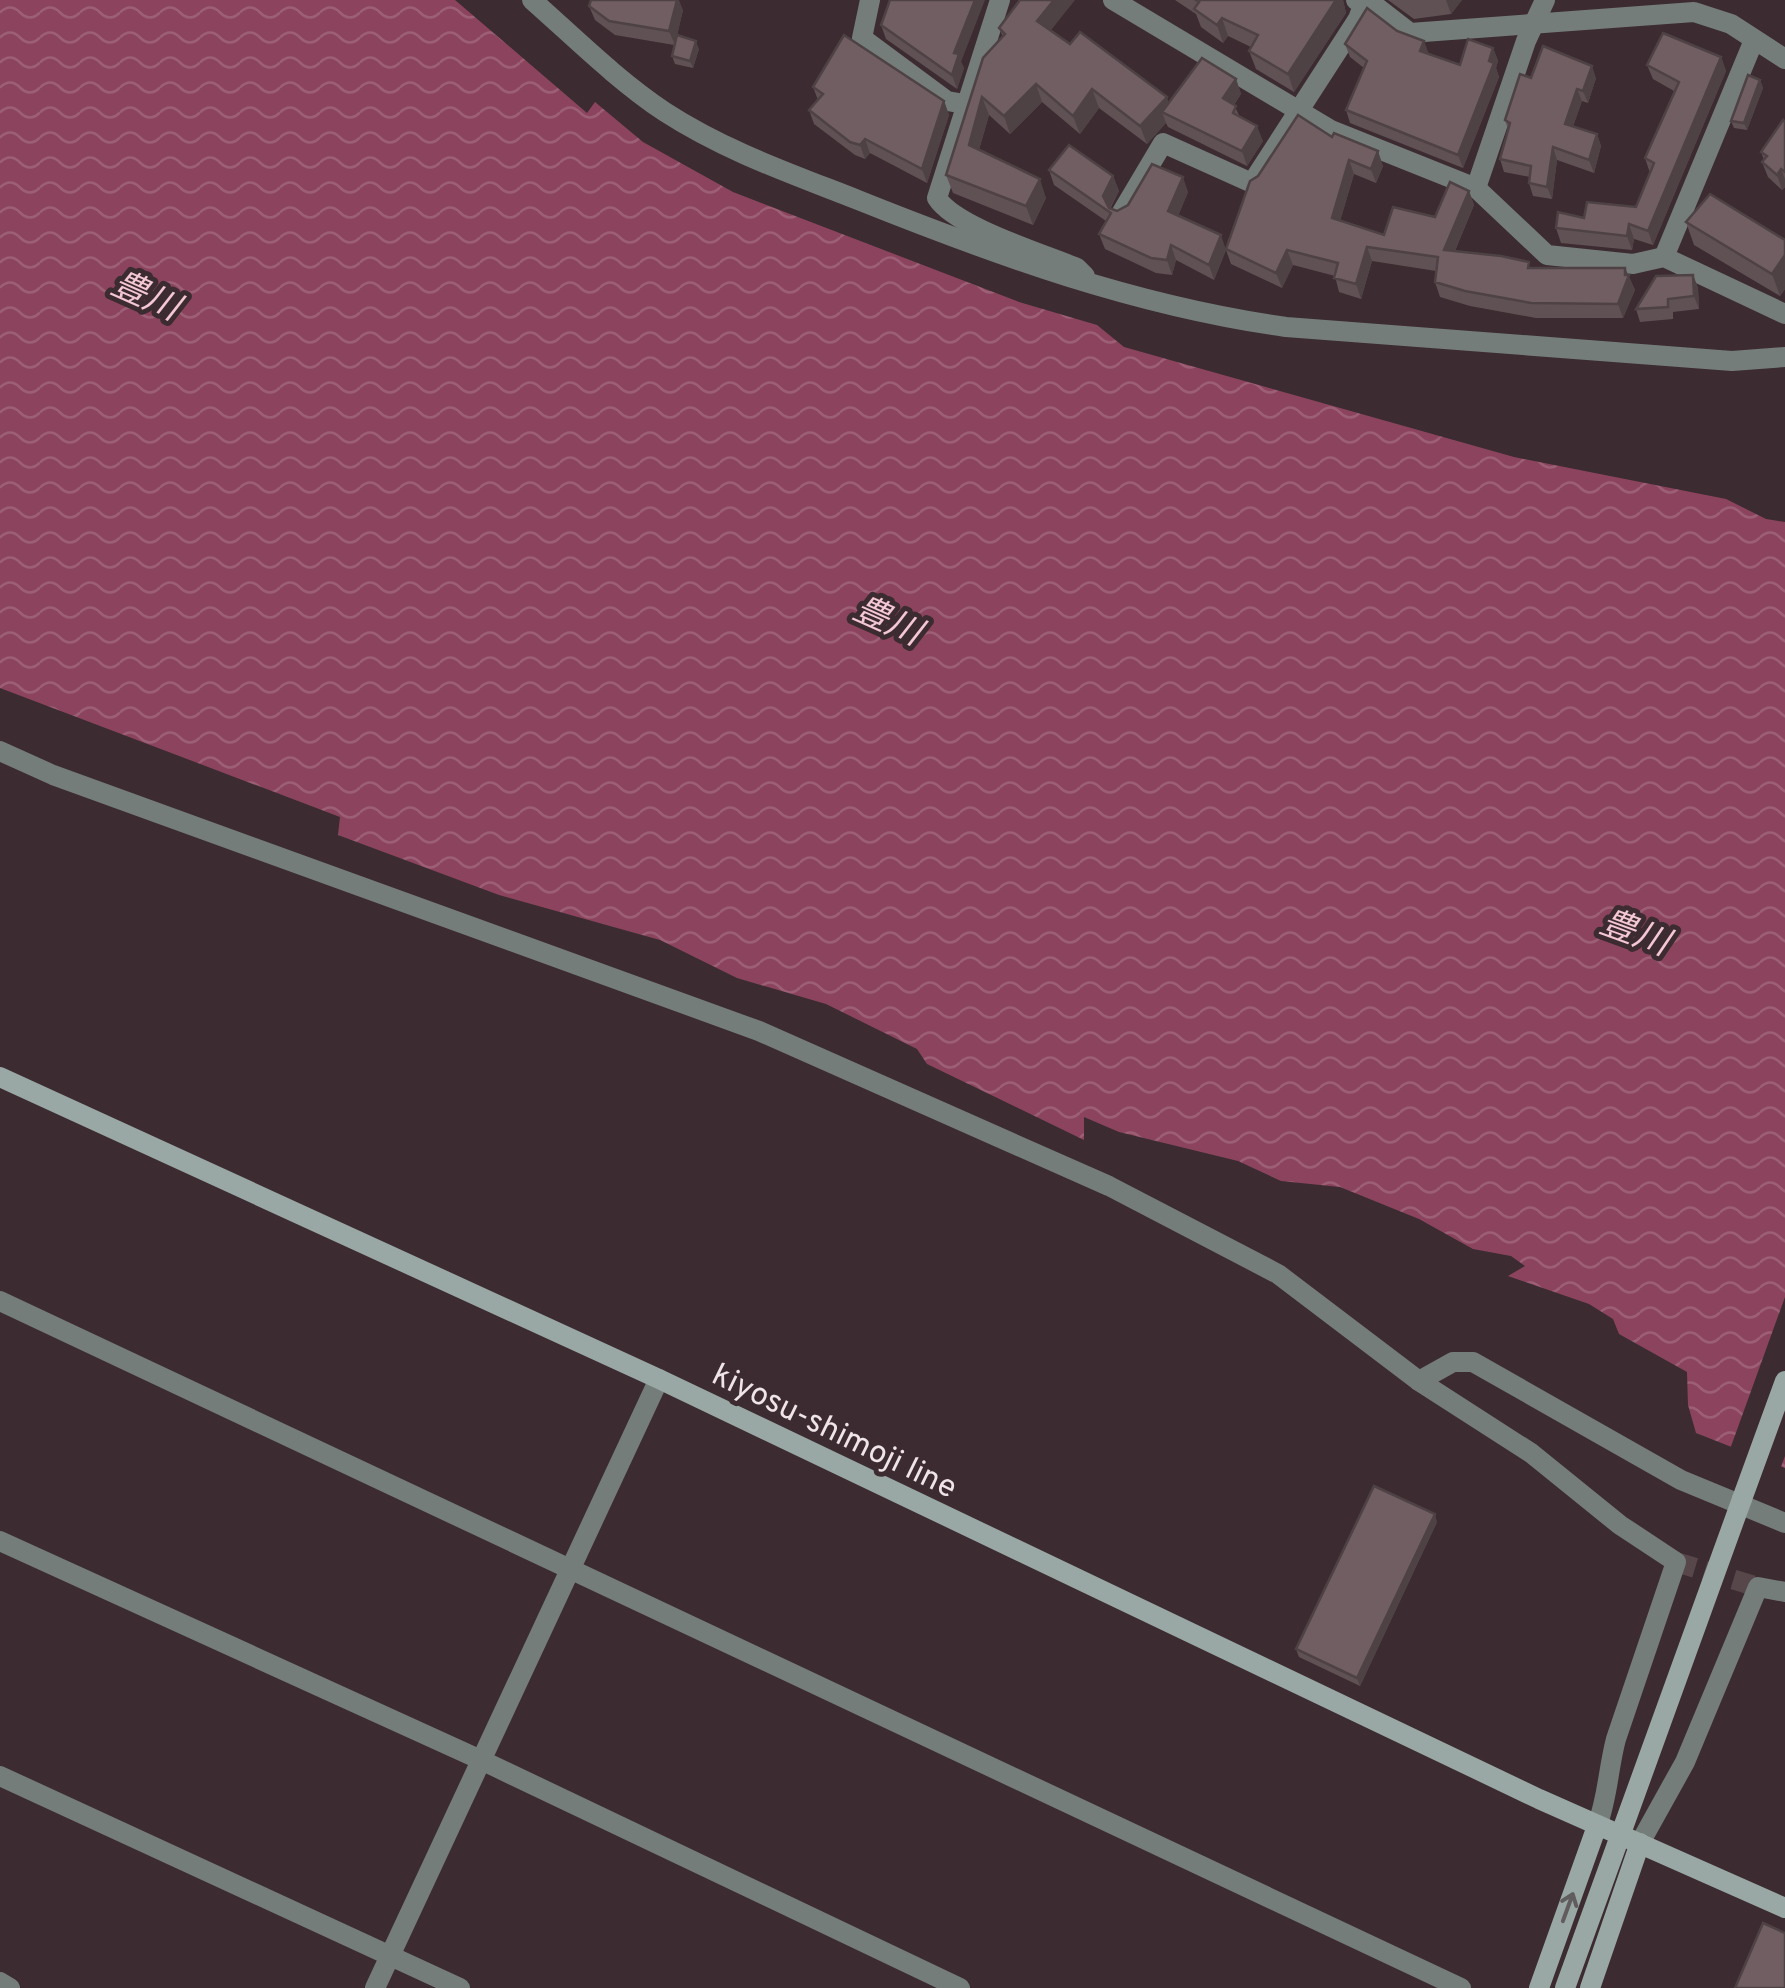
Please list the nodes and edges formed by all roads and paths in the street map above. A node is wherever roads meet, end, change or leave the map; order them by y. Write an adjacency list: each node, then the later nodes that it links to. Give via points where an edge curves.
1 (532, 0): 15 (street, via 650,100 730,149)
2 (870, 0): 10 (street, via 862,38 947,101)
3 (1000, 0): 10 (street)
4 (1112, 0): 11 (street)
5 (1546, 0): 7 (street)
6 (1362, 1): 7 (street, via 1410,33); 11 (street)
7 (1534, 22): 8 (street, via 1694,12); 12 (street)
8 (1754, 40): 9 (street); 14 (street)
9 (1785, 59)
10 (964, 104): 15 (street, via 939,188 942,208 1078,268)
11 (1298, 112): 12 (street); 13 (street, via 1252,183 1163,142)
12 (1476, 188): 14 (street, via 1547,255 1632,264)
13 (1122, 212)
14 (1664, 258): 16 (street)
15 (1098, 288): 17 (street, via 1286,327 1732,361)
16 (1785, 314)
17 (1785, 357)
18 (0, 751): 22 (street, via 759,1031 1109,1186 1278,1274)
19 (0, 1077): 21 (main road, kiyosu-shimoji line)
20 (0, 1301): 27 (street)
21 (659, 1380): 27 (street); 31 (main road, kiyosu-shimoji line)
22 (1419, 1381): 24 (street, via 1454,1362 1473,1362 1681,1480); 31 (street, via 1676,1562 1616,1739)
23 (1785, 1381): 24 (main road)
24 (1741, 1502): 25 (street); 42 (main road, bridge)
25 (1785, 1523)
26 (0, 1541): 29 (street)
27 (571, 1569): 29 (street); 40 (street)
28 (1785, 1592): 32 (street, via 1758,1587 1685,1762)
29 (481, 1760): 34 (street); 39 (street)
30 (0, 1776): 34 (street)
31 (1598, 1826): 32 (main road, kiyosu-shimoji line); 41 (main road, one-way to 31)
32 (1640, 1843): 33 (main road, kiyosu-shimoji line); 43 (main road)
33 (1785, 1908)
34 (390, 1954): 37 (street); 38 (street)
35 (0, 1982): 36 (street)
36 (10, 1988)
37 (374, 1988)
38 (460, 1988)
39 (960, 1988)
40 (1461, 1988)
41 (1540, 1988)
42 (1566, 1988)
43 (1590, 1988)

